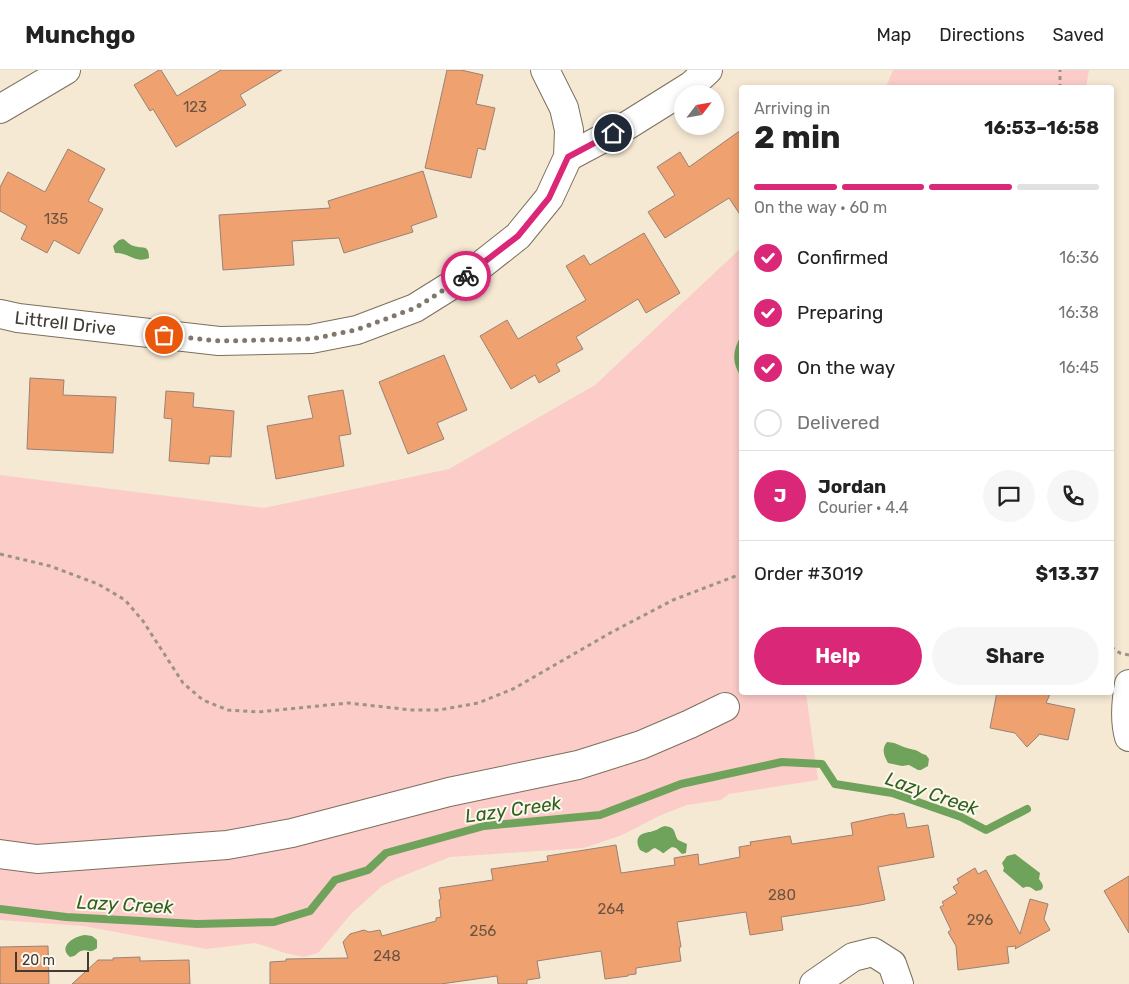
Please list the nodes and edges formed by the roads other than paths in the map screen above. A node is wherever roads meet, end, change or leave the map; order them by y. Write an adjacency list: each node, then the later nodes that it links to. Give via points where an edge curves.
1 (66, 70): 4 (street)
2 (545, 70): 5 (street, Littrell Drive, via 564,108 569,130)
3 (708, 70): 5 (street, via 628,125)
4 (0, 109)
5 (568, 157): 6 (street, Littrell Drive, via 549,198 518,236 472,273 415,308 356,330 311,339 219,341)
6 (0, 314)
7 (1129, 684): 9 (street, via 1126,698)
8 (725, 707): 10 (street, via 642,745 578,766 449,792 292,833 227,845 56,858)
9 (1129, 737)
10 (0, 854)
11 (814, 984): 12 (street, via 853,957 873,952 892,964)
12 (899, 984)

